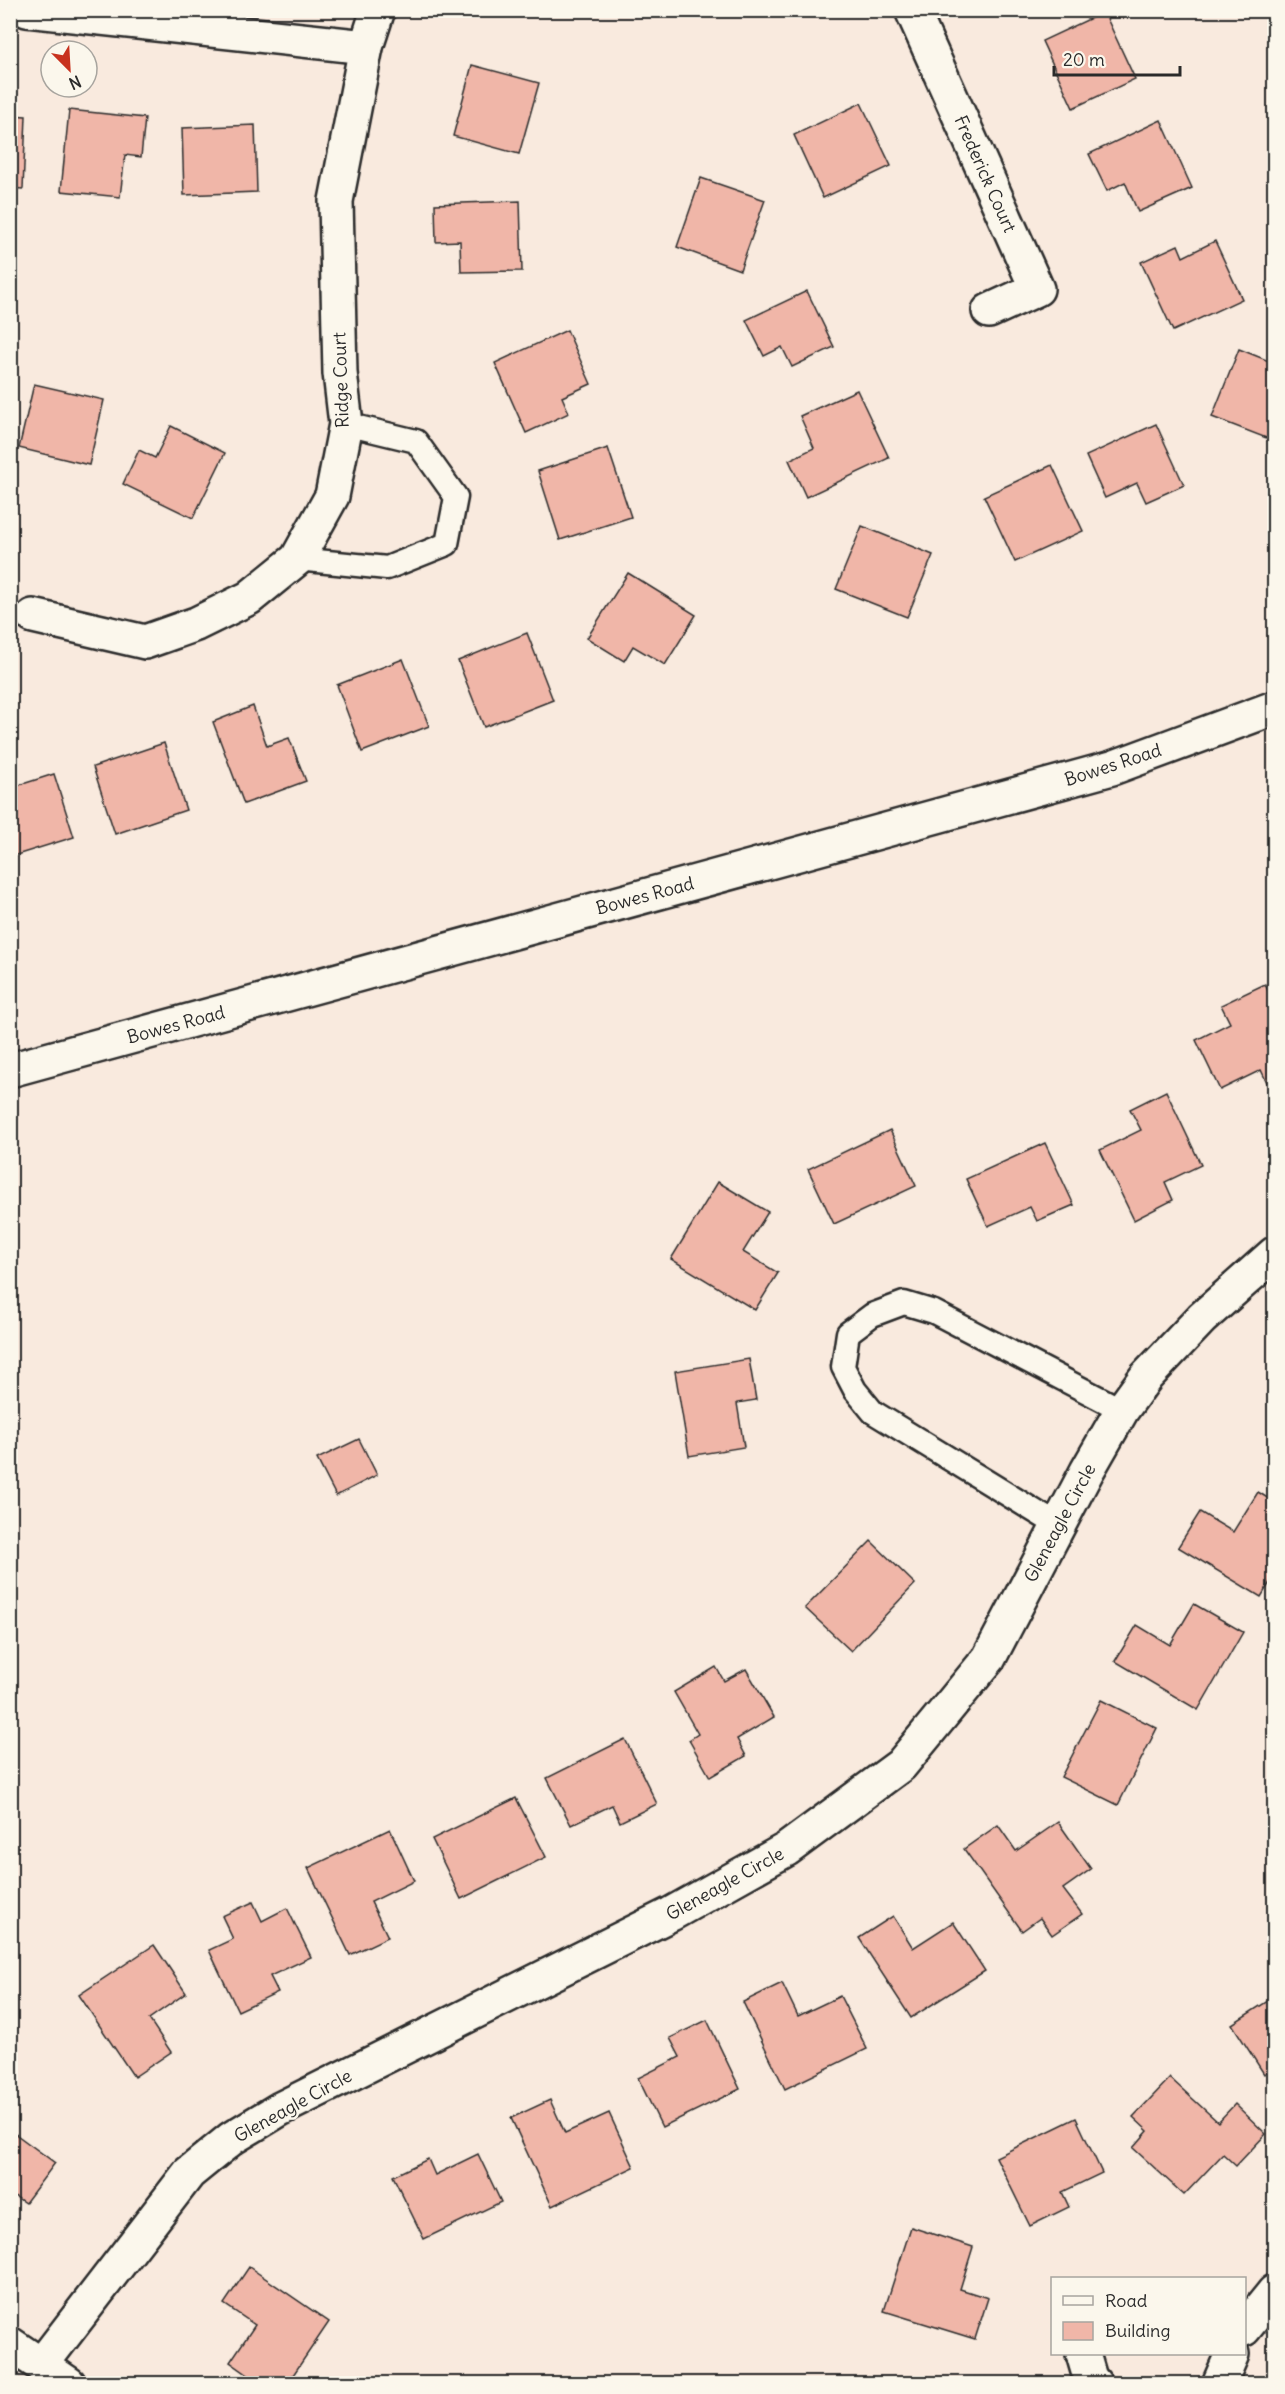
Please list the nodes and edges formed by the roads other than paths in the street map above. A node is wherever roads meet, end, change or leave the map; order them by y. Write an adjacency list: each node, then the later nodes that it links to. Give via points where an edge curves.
1 (27, 10): 4 (street)
2 (378, 10): 4 (street, Ridge Court)
3 (912, 10): 5 (street, Frederick Court, via 1037,289)
4 (366, 47): 6 (street, Ridge Court, via 336,201 340,373)
5 (989, 311)
6 (346, 424): 7 (street, Ridge Court, via 332,496); 7 (lane, via 416,441 456,497 447,544 387,568)
7 (297, 559): 8 (street, Ridge Court, via 249,598 196,624 145,642)
8 (33, 616)
9 (1275, 708): 10 (street, Bowes Road, via 1112,768)
10 (10, 1070)
11 (1275, 1254): 12 (street, Gleneagle Circle, via 1202,1318 1146,1377)
12 (1122, 1410): 13 (street, Gleneagle Circle); 13 (lane, via 934,1311 904,1303 872,1315 848,1333 843,1367 873,1412)
13 (1059, 1526): 19 (street, Gleneagle Circle, via 989,1658 901,1765 787,1849 729,1882 280,2109 232,2138 189,2173)
14 (1275, 2292): 15 (street)
15 (1246, 2328)
16 (10, 2344): 19 (street)
17 (1083, 2355): 21 (street)
18 (1232, 2355): 22 (street)
19 (42, 2364): 20 (street)
20 (69, 2384)
21 (1095, 2384)
22 (1219, 2384)

